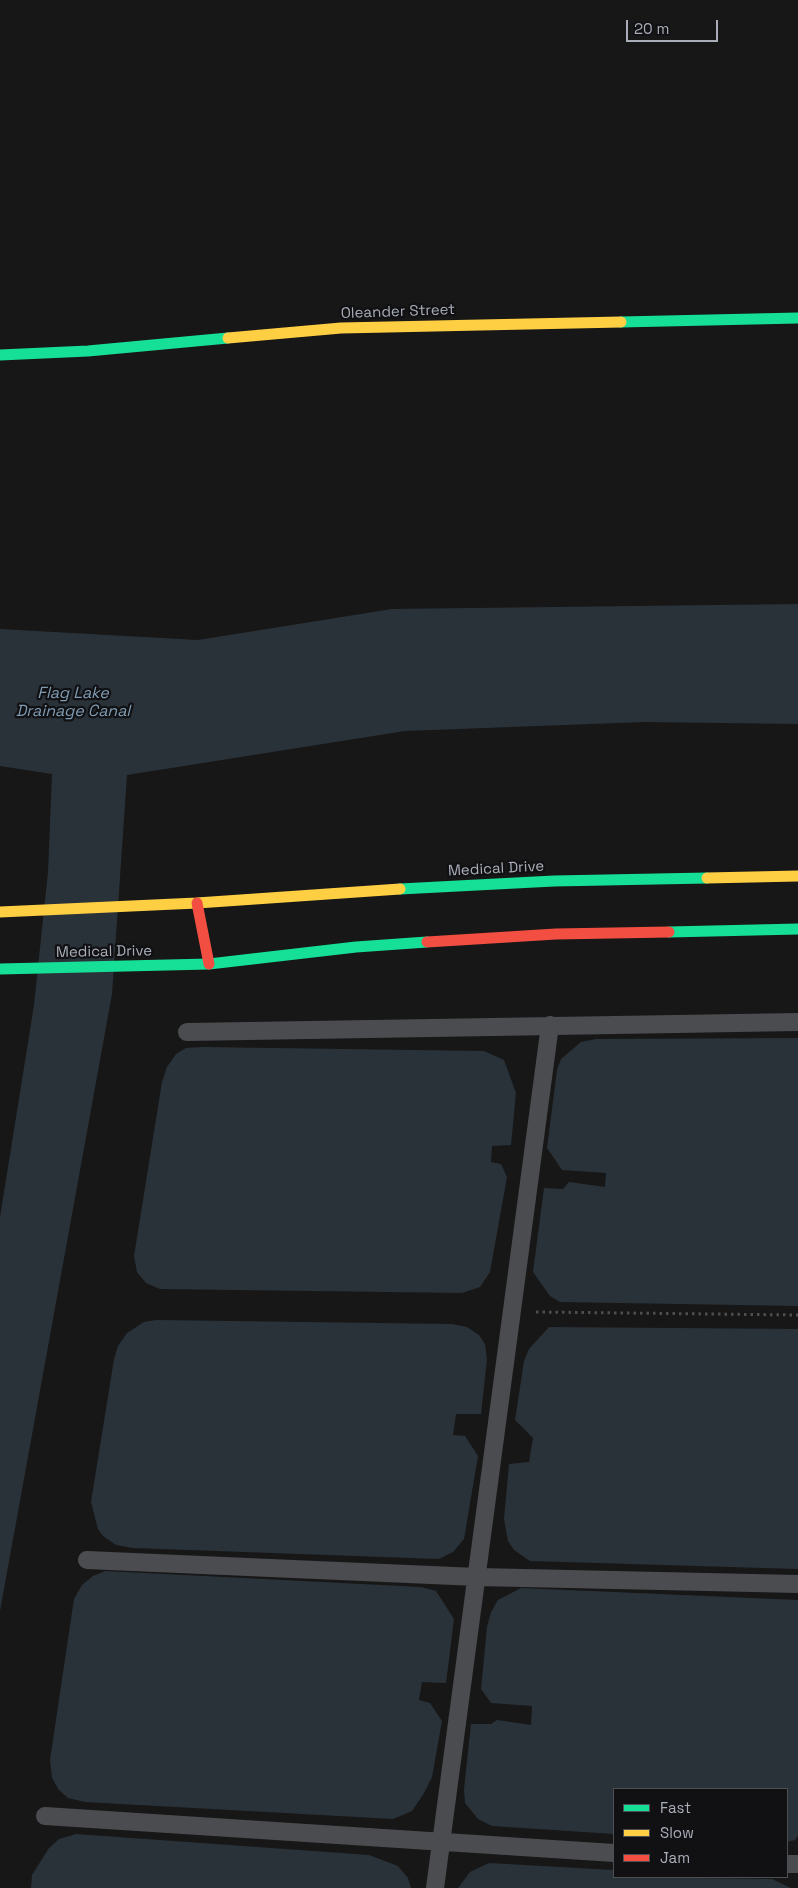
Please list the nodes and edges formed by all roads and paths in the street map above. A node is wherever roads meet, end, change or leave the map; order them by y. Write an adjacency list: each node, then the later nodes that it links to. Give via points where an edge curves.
1 (798, 318): 2 (street, Oleander Street, via 341,328)
2 (0, 355)
3 (798, 876): 4 (street, Medical Drive, via 554,880)
4 (197, 903): 5 (street, Medical Drive); 7 (street)
5 (3, 912)
6 (798, 929): 7 (street, Medical Drive, via 556,934 356,947)
7 (209, 964): 8 (street, Medical Drive)
8 (4, 969)
9 (798, 1022): 10 (lane)
10 (550, 1025): 11 (lane); 12 (lane)
11 (187, 1032)
12 (512, 1312): 13 (path); 15 (lane)
13 (798, 1315)
14 (87, 1560): 15 (lane)
15 (477, 1577): 16 (lane); 18 (lane)
16 (798, 1584)
17 (45, 1816): 18 (lane)
18 (441, 1842): 19 (lane); 20 (lane)
19 (613, 1853)
20 (435, 1888)

